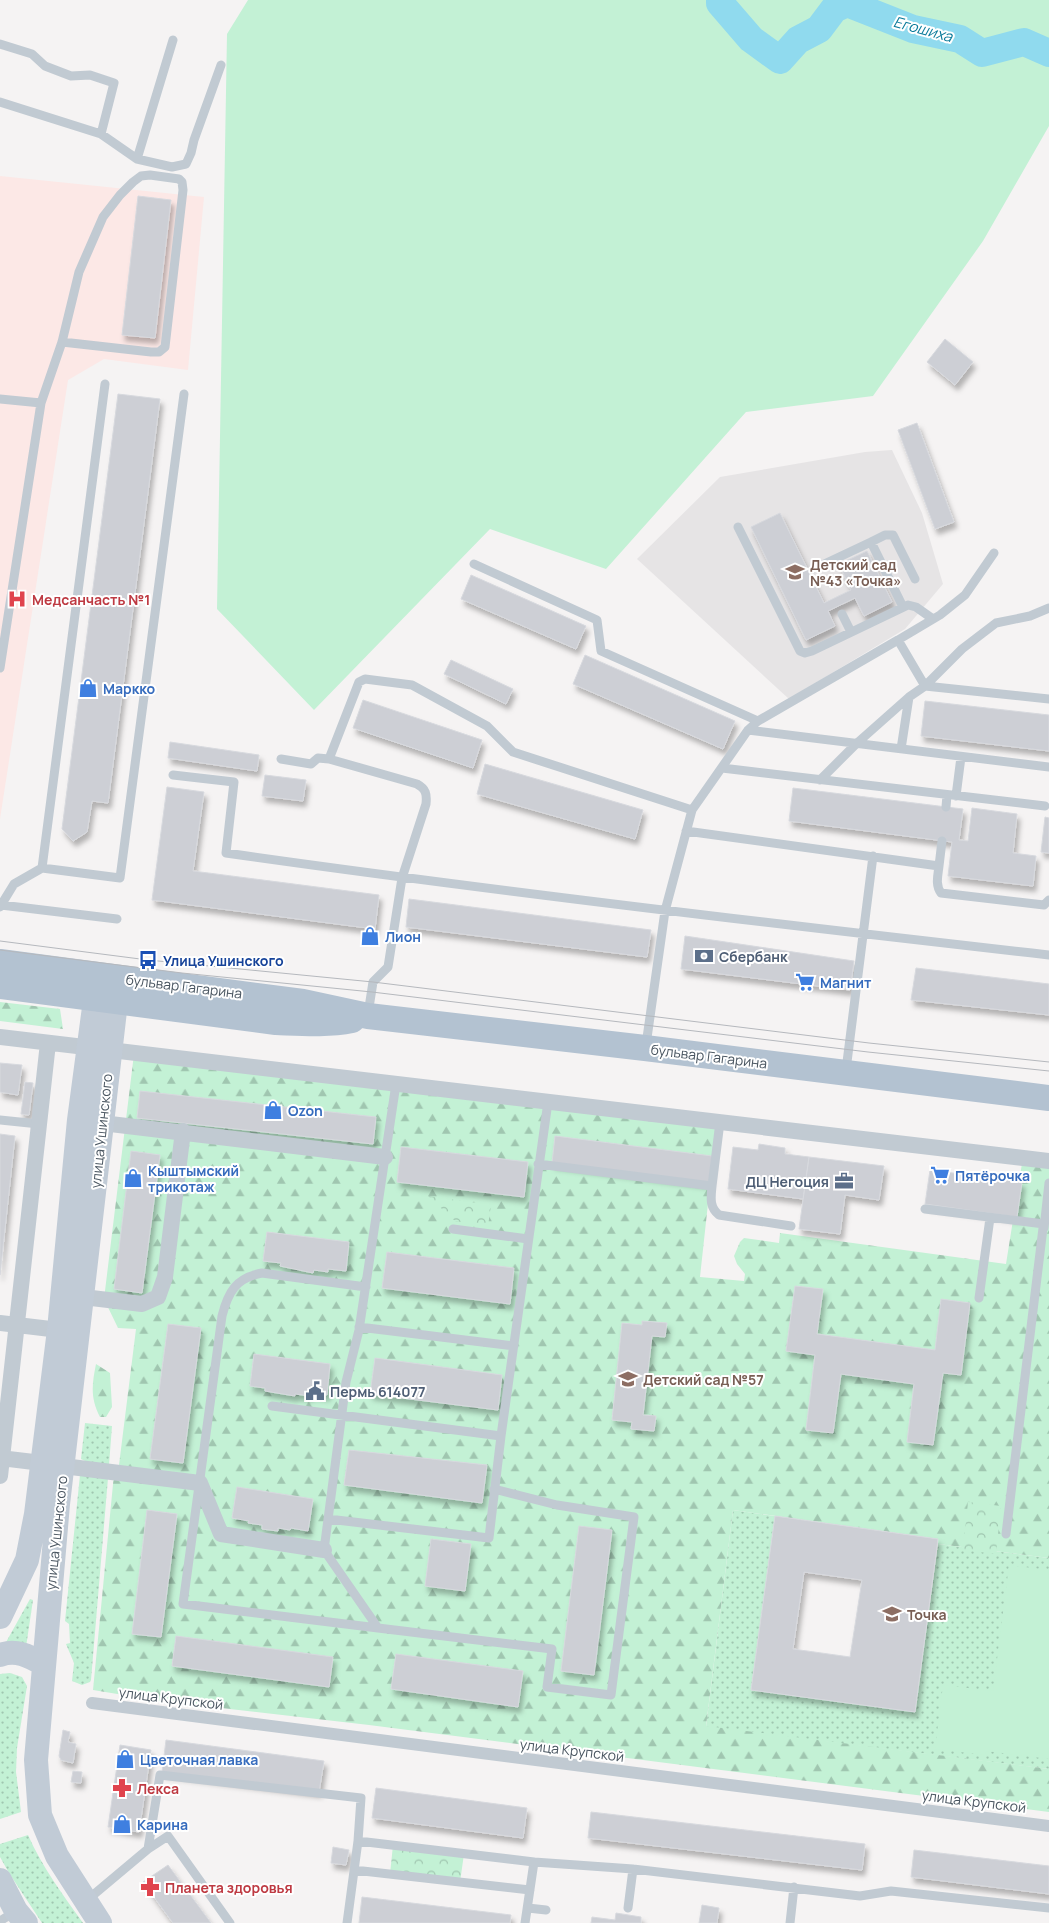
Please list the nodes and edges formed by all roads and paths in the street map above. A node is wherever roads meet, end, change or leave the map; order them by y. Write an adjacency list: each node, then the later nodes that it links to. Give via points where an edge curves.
1 (173, 40): 6 (lane)
2 (0, 44): 5 (lane, via 32,54 45,66 71,76 90,74 114,83)
3 (221, 65): 6 (lane, via 186,164 172,168)
4 (0, 102): 5 (lane)
5 (101, 134): 6 (lane)
6 (137, 159)
7 (62, 342): 7 (lane, via 79,272 103,217 120,195 142,176 179,179 183,190 165,347 159,352 151,352); 11 (lane)
8 (105, 384): 47 (lane)
9 (184, 394): 47 (lane, via 120,878)
10 (0, 399): 11 (lane)
11 (41, 403): 24 (lane)
12 (738, 527): 22 (lane, via 800,651 812,651)
13 (871, 542): 16 (lane); 17 (lane, via 893,535); 18 (lane)
14 (994, 553): 21 (lane, via 965,595)
15 (474, 564): 28 (lane, via 597,620 602,651)
16 (818, 567)
17 (916, 579)
18 (903, 607): 21 (lane, via 912,606); 22 (lane)
19 (1049, 608): 25 (lane, via 1030,616 996,623 962,648)
20 (842, 614): 22 (lane)
21 (933, 619): 23 (lane)
22 (851, 632)
23 (898, 640): 25 (lane); 28 (lane)
24 (0, 668)
25 (925, 686): 26 (lane); 27 (lane)
26 (909, 697): 30 (lane); 31 (lane)
27 (1049, 699)
28 (758, 721): 29 (lane)
29 (748, 730): 30 (lane); 36 (lane)
30 (856, 744): 31 (lane); 38 (lane)
31 (901, 749): 32 (lane)
32 (961, 757): 35 (lane); 39 (lane)
33 (281, 759): 34 (lane, via 311,764 318,758)
34 (329, 759): 42 (lane, via 358,682 365,678 374,679 412,685 487,726 513,752); 48 (lane, via 424,788 426,804)
35 (1049, 767)
36 (722, 768): 38 (lane); 42 (lane)
37 (173, 775): 48 (lane, via 234,782 226,853)
38 (820, 780): 39 (lane)
39 (952, 795): 40 (lane); 41 (lane)
40 (1045, 806)
41 (946, 807)
42 (692, 810): 43 (lane)
43 (686, 831): 45 (lane); 51 (lane)
44 (942, 841): 46 (lane)
45 (873, 856): 46 (lane); 53 (lane)
46 (939, 866): 49 (lane, via 937,883 941,893 1044,906)
47 (42, 868): 50 (lane, via 14,884)
48 (402, 878): 51 (lane); 59 (lane, via 388,967 373,982)
49 (1049, 900)
50 (1, 906): 52 (lane)
51 (666, 911): 53 (lane); 62 (lane)
52 (117, 919)
53 (863, 934): 54 (lane); 64 (lane)
54 (1049, 955)
55 (0, 962): 56 (main road, бульвар Гагарина)
56 (110, 977): 58 (main road, улица Ушинского); 59 (main road, бульвар Гагарина, via 303,1002)
57 (0, 986): 58 (main road, бульвар Гагарина)
58 (106, 1001): 59 (main road, бульвар Гагарина, via 308,1024 338,1023); 63 (main road, улица Ушинского)
59 (368, 1016): 62 (main road, бульвар Гагарина)
60 (0, 1038): 61 (street)
61 (48, 1043): 63 (street); 71 (street)
62 (645, 1048): 64 (main road, бульвар Гагарина)
63 (99, 1050): 65 (street); 70 (main road, улица Ушинского); 89 (main road, улица Ушинского, via 79,1120)
64 (846, 1072): 66 (main road, бульвар Гагарина)
65 (396, 1084): 67 (street); 73 (lane)
66 (1049, 1098)
67 (548, 1102): 69 (street); 75 (lane)
68 (0, 1120): 71 (lane)
69 (720, 1122): 74 (street); 77 (lane)
70 (102, 1123): 72 (street); 85 (main road, улица Ушинского)
71 (39, 1124): 87 (street)
72 (183, 1132): 73 (street); 85 (street, via 165,1277 158,1297 142,1304)
73 (385, 1157): 84 (lane)
74 (1049, 1161)
75 (538, 1164): 77 (lane); 83 (lane)
76 (1049, 1183): 81 (lane)
77 (712, 1186): 80 (lane, via 712,1206 719,1216)
78 (925, 1209): 79 (lane)
79 (990, 1218): 81 (lane); 86 (lane)
80 (791, 1226)
81 (1046, 1228): 101 (lane)
82 (454, 1229): 83 (lane)
83 (528, 1238): 90 (lane)
84 (366, 1286): 88 (lane); 98 (lane, via 262,1273 250,1275 236,1285 226,1300 222,1316)
85 (83, 1296): 89 (main road, улица Ушинского)
86 (979, 1298)
87 (8, 1324): 89 (street); 91 (street)
88 (359, 1327): 90 (lane); 93 (lane)
89 (69, 1331): 96 (main road, улица Ушинского)
90 (514, 1346): 94 (lane)
91 (6, 1353): 95 (street)
92 (272, 1406): 93 (lane)
93 (342, 1415): 94 (lane); 100 (lane)
94 (501, 1436): 99 (lane)
95 (1, 1458): 96 (street); 97 (street)
96 (52, 1465): 98 (street); 103 (main road, улица Ушинского, via 36,1514 27,1560); 106 (main road, улица Ушинского)
97 (0, 1476)
98 (200, 1483): 102 (street, via 220,1534); 104 (lane, via 183,1604)
99 (494, 1489): 100 (lane, via 490,1538); 104 (lane, via 557,1505 634,1517 611,1695 547,1687 552,1649)
100 (328, 1519): 102 (lane)
101 (1006, 1534)
102 (324, 1550): 104 (lane)
103 (0, 1618)
104 (378, 1628)
105 (0, 1656): 106 (main road, via 14,1652 28,1655)
106 (43, 1664): 118 (main road, улица Ушинского, via 36,1760 40,1815 57,1856)
107 (92, 1703): 108 (street, улица Крупской)
108 (1049, 1826)
109 (358, 1841): 110 (lane, via 361,1798 160,1774); 111 (lane); 113 (lane)
110 (148, 1849): 118 (lane); 125 (lane, via 168,1836)
111 (534, 1862): 112 (lane); 117 (lane)
112 (633, 1869): 116 (lane); 120 (lane)
113 (354, 1870): 117 (lane); 126 (lane)
114 (0, 1880): 123 (main road)
115 (0, 1888): 123 (lane)
116 (794, 1888): 121 (lane, via 860,1896 891,1891); 128 (lane)
117 (530, 1890): 119 (lane)
118 (86, 1901): 124 (main road, улица Ушинского)
119 (528, 1908): 122 (lane); 127 (lane)
120 (628, 1908)
121 (1049, 1908)
122 (546, 1910)
123 (14, 1919)
124 (100, 1923)
125 (230, 1923)
126 (347, 1923)
127 (526, 1923)
128 (790, 1923)

